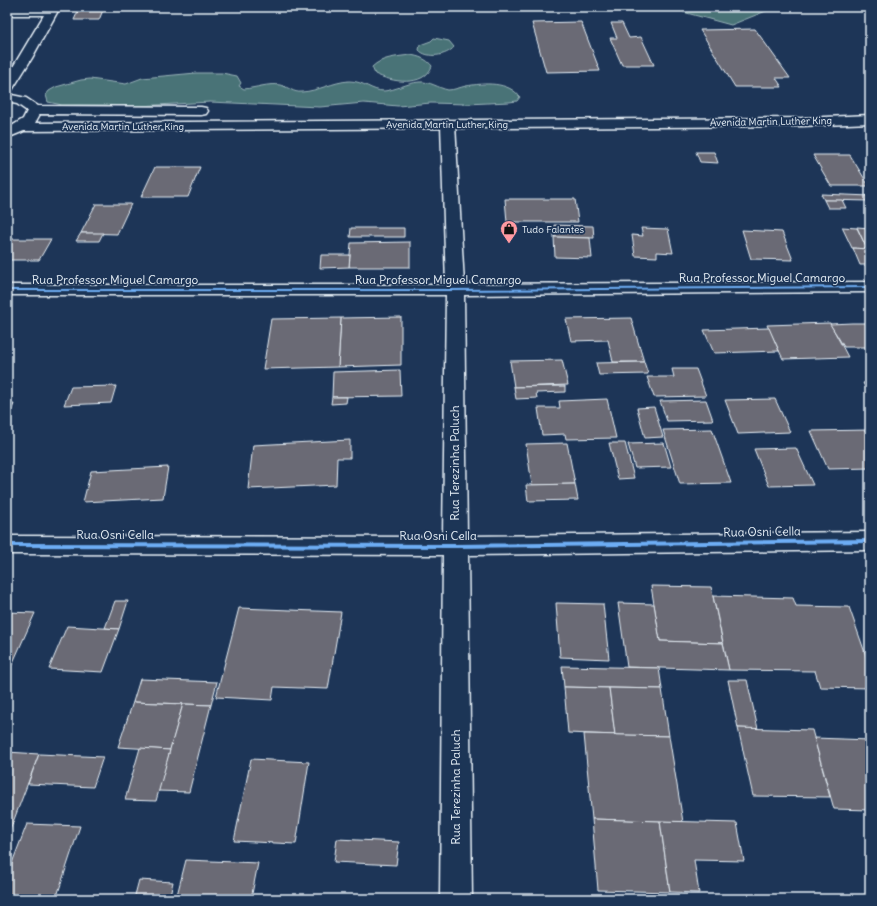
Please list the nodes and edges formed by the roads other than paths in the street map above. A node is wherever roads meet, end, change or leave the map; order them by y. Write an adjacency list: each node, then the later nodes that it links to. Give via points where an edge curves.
1 (53, 9): 2 (street); 3 (street)
2 (7, 12)
3 (7, 87)
4 (7, 98): 6 (street, via 28,103)
5 (794, 107): 9 (street)
6 (34, 110): 7 (street, Avenida Martin Luther King); 11 (street, via 32,118)
7 (214, 111)
8 (870, 119): 9 (street, Avenida Martin Luther King)
9 (802, 122): 10 (street, Avenida Martin Luther King)
10 (448, 124): 11 (street, Avenida Martin Luther King); 15 (street, Rua Terezinha Paluch)
11 (23, 127): 12 (street)
12 (7, 134)
13 (870, 287): 15 (street, Rua Professor Miguel Camargo)
14 (7, 290): 15 (street, Rua Professor Miguel Camargo)
15 (455, 290): 18 (street, Rua Terezinha Paluch)
16 (870, 540): 18 (street, Rua Osni Cella)
17 (7, 545): 18 (street, Rua Osni Cella)
18 (455, 546): 19 (street, Rua Terezinha Paluch)
19 (456, 899)

